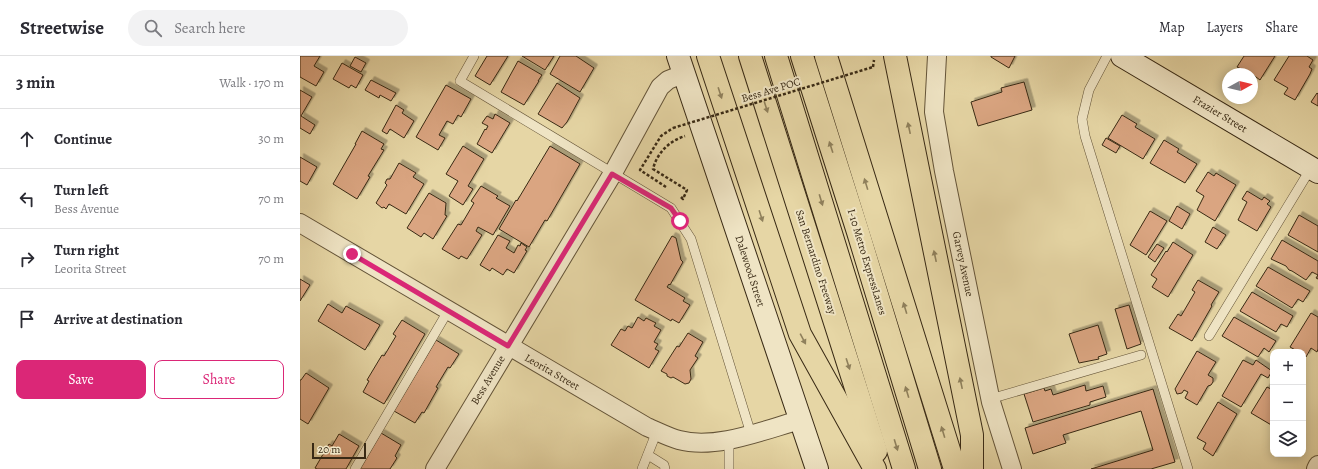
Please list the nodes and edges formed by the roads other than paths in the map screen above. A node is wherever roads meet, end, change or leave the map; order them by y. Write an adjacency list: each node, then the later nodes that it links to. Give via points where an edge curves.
1 (474, 56): 13 (lane, via 460,81)
2 (708, 56): 31 (highway, one-way to 31, via 800,334)
3 (750, 56): 32 (highway, San Bernardino Freeway, one-way to 32)
4 (776, 56): 33 (highway, one-way to 33)
5 (802, 56): 34 (highway, I-10 Metro ExpressLanes, one-way to 5)
6 (826, 56): 35 (highway, one-way to 6)
7 (895, 56): 36 (highway, one-way to 7, via 972,435)
8 (937, 56): 19 (street, Garvey Avenue, via 934,112)
9 (1107, 56): 38 (lane, via 1089,90 1082,119 1084,136)
10 (1122, 56): 12 (street, Frazier Street, via 1142,64)
11 (681, 65): 13 (street, Bess Avenue, via 660,87); 20 (street, Dalewood Street)
12 (1314, 170): 16 (lane)
13 (612, 174): 17 (street, Bess Avenue); 22 (lane, via 671,208 691,239)
14 (300, 223): 15 (street, Leorita Street)
15 (448, 311): 17 (street, Leorita Street); 25 (lane)
16 (1209, 336)
17 (508, 346): 21 (street, Leorita Street); 26 (street, Bess Avenue)
18 (1140, 355): 19 (lane)
19 (990, 399): 37 (street, Garvey Avenue)
20 (800, 420): 22 (street, Leorita Street); 30 (street, Dalewood Street)
21 (657, 431): 23 (street, Leorita Street, via 679,440 706,443); 24 (lane)
22 (751, 434): 23 (street, Leorita Street)
23 (729, 439): 29 (lane)
24 (648, 455): 27 (lane); 28 (lane, via 664,465)
25 (355, 469)
26 (435, 469)
27 (642, 469)
28 (665, 469)
29 (729, 469)
30 (817, 469)
31 (875, 469)
32 (882, 469)
33 (904, 469)
34 (930, 469)
35 (955, 469)
36 (972, 469)
37 (1012, 469)
38 (1188, 469)

